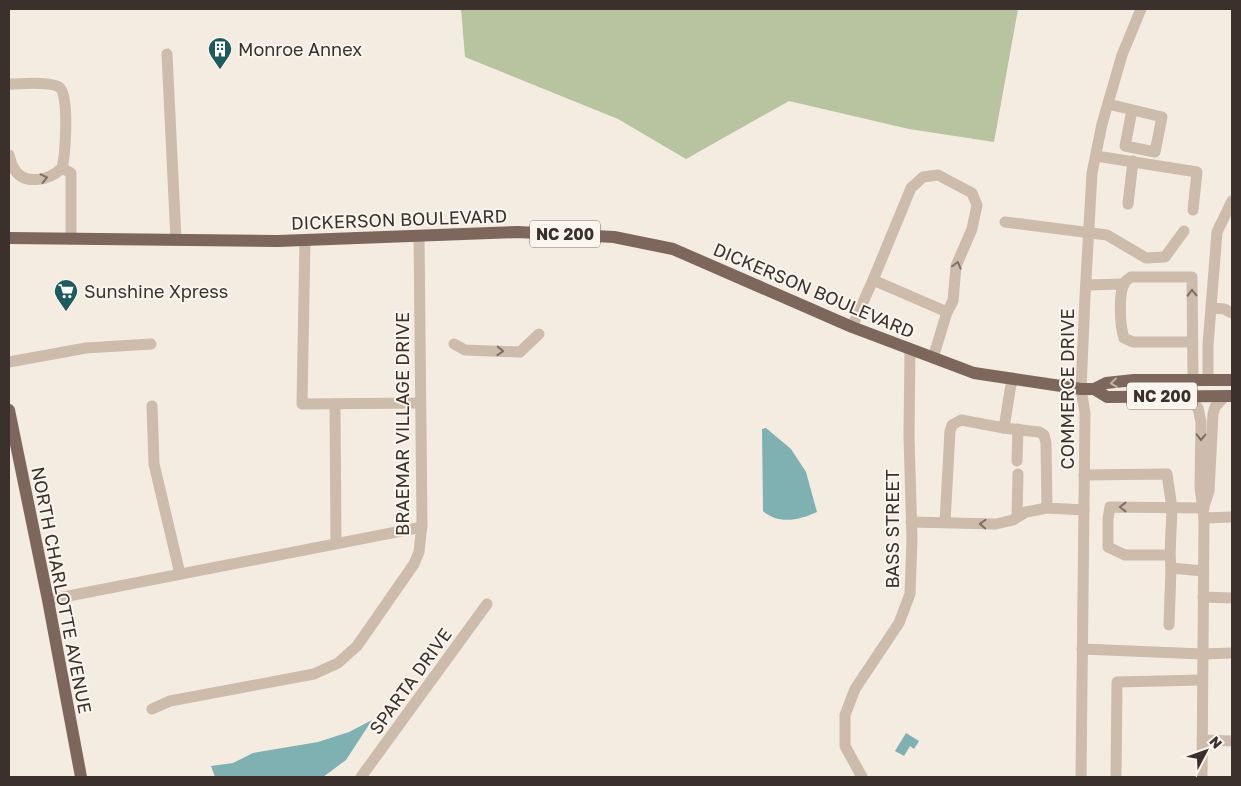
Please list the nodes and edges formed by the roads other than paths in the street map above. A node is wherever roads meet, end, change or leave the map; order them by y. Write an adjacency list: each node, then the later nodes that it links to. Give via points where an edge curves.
1 (1141, 9): 4 (street, COMMERCE DRIVE, via 1122,55)
2 (167, 54): 19 (street)
3 (9, 84): 9 (street, via 46,84 62,90 65,148)
4 (1108, 104): 5 (street); 7 (street, COMMERCE DRIVE)
5 (1132, 110)
6 (9, 155): 9 (street, one-way to 9, via 14,170 30,179 42,180)
7 (1096, 156): 8 (street); 15 (street, COMMERCE DRIVE)
8 (1133, 161): 11 (street); 12 (street, via 1197,172)
9 (62, 168): 18 (street, via 70,173)
10 (1232, 201): 24 (street, via 1217,232)
11 (1128, 204)
12 (1193, 210)
13 (1005, 222): 15 (street)
14 (1184, 231): 15 (street, via 1165,257 1146,258 1107,235)
15 (1089, 232): 22 (street, COMMERCE DRIVE)
16 (419, 236): 20 (main road, DICKERSON BOULEVARD / NC 200); 27 (main road, DICKERSON BOULEVARD / NC 200, via 518,232 614,237 673,249); 43 (street, BRAEMAR VILLAGE DRIVE)
17 (9, 238): 18 (main road, DICKERSON BOULEVARD / NC 200)
18 (71, 239): 19 (main road, DICKERSON BOULEVARD / NC 200)
19 (176, 240): 20 (main road, DICKERSON BOULEVARD / NC 200)
20 (305, 240): 44 (street, via 302,404)
21 (873, 280): 25 (street); 25 (street, one-way to 21, via 953,301 956,266 972,229 977,205 972,193 938,175 923,176 911,188); 27 (street)
22 (1086, 284): 23 (street); 39 (street, COMMERCE DRIVE)
23 (1124, 284): 29 (street, via 1120,308 1124,338 1133,342); 29 (street, one-way to 23, via 1192,277 1130,277)
24 (1212, 308): 26 (street); 37 (street)
25 (947, 312): 33 (street)
26 (1232, 313)
27 (852, 327): 32 (main road, DICKERSON BOULEVARD / NC 200)
28 (539, 334): 31 (street, one-way to 28, via 466,350 520,352)
29 (1193, 342): 36 (street)
30 (151, 344): 34 (street, via 86,348)
31 (454, 344)
32 (910, 349): 33 (main road, DICKERSON BOULEVARD / NC 200); 58 (street, BASS STREET)
33 (933, 358): 35 (main road, DICKERSON BOULEVARD / NC 200, via 974,373)
34 (9, 362)
35 (1012, 378): 39 (main road, DICKERSON BOULEVARD / NC 200); 47 (street)
36 (1193, 380): 37 (main road, DICKERSON BOULEVARD / NC 200); 40 (main road, DICKERSON BOULEVARD / NC 200, one-way to 40, via 1134,380 1106,383)
37 (1208, 380): 38 (main road, DICKERSON BOULEVARD / NC 200)
38 (1232, 380)
39 (1081, 389): 40 (main road, DICKERSON BOULEVARD / NC 200); 51 (street, COMMERCE DRIVE, via 1085,413)
40 (1094, 389): 41 (main road, DICKERSON BOULEVARD / NC 200, via 1107,397)
41 (1183, 396): 42 (main road, DICKERSON BOULEVARD / NC 200); 55 (street, one-way to 55, via 1198,408 1201,422 1200,487)
42 (1229, 396): 55 (street, via 1215,407 1213,414 1209,491)
43 (420, 403): 44 (street); 60 (street, BRAEMAR VILLAGE DRIVE)
44 (335, 404): 61 (street)
45 (152, 406): 65 (street, via 154,464)
46 (9, 410): 68 (main road, NORTH CHARLOTTE AVENUE)
47 (1004, 428): 48 (street); 59 (street, via 961,420 952,425)
48 (1018, 429): 49 (street); 52 (street, via 1044,435)
49 (1017, 461)
50 (1018, 474): 57 (street)
51 (1084, 475): 53 (street, via 1167,474); 54 (street, COMMERCE DRIVE)
52 (1047, 508): 54 (street); 57 (street, via 1026,512)
53 (1172, 508): 55 (street); 62 (street); 62 (street, one-way to 62, via 1110,507 1108,519 1108,547 1125,555)
54 (1084, 510): 71 (street, COMMERCE DRIVE)
55 (1204, 513): 56 (street); 64 (street)
56 (1232, 517)
57 (1012, 520): 59 (street, one-way to 59, via 996,524)
58 (912, 522): 59 (street); 80 (street, BASS STREET, via 910,594 899,623 855,689 845,715 845,746)
59 (945, 522)
60 (422, 527): 61 (street); 75 (street, BRAEMAR VILLAGE DRIVE, via 419,552 410,570 357,646 338,663 314,674 170,701)
61 (336, 543): 65 (street)
62 (1170, 555): 63 (street)
63 (1170, 568): 64 (street); 70 (street)
64 (1204, 571): 66 (street)
65 (180, 574): 68 (street)
66 (1203, 597): 67 (street); 73 (street)
67 (1232, 598)
68 (48, 600): 78 (main road, NORTH CHARLOTTE AVENUE)
69 (487, 604): 79 (street, SPARTA DRIVE)
70 (1168, 626)
71 (1082, 649): 73 (street); 81 (street, COMMERCE DRIVE)
72 (1232, 653): 73 (street)
73 (1202, 654): 74 (street)
74 (1202, 680): 76 (street); 82 (street, via 1117,682)
75 (152, 709)
76 (1202, 740): 77 (street); 83 (street)
77 (1232, 741)
78 (81, 777)
79 (361, 777)
80 (862, 777)
81 (1081, 777)
82 (1116, 777)
83 (1202, 777)

